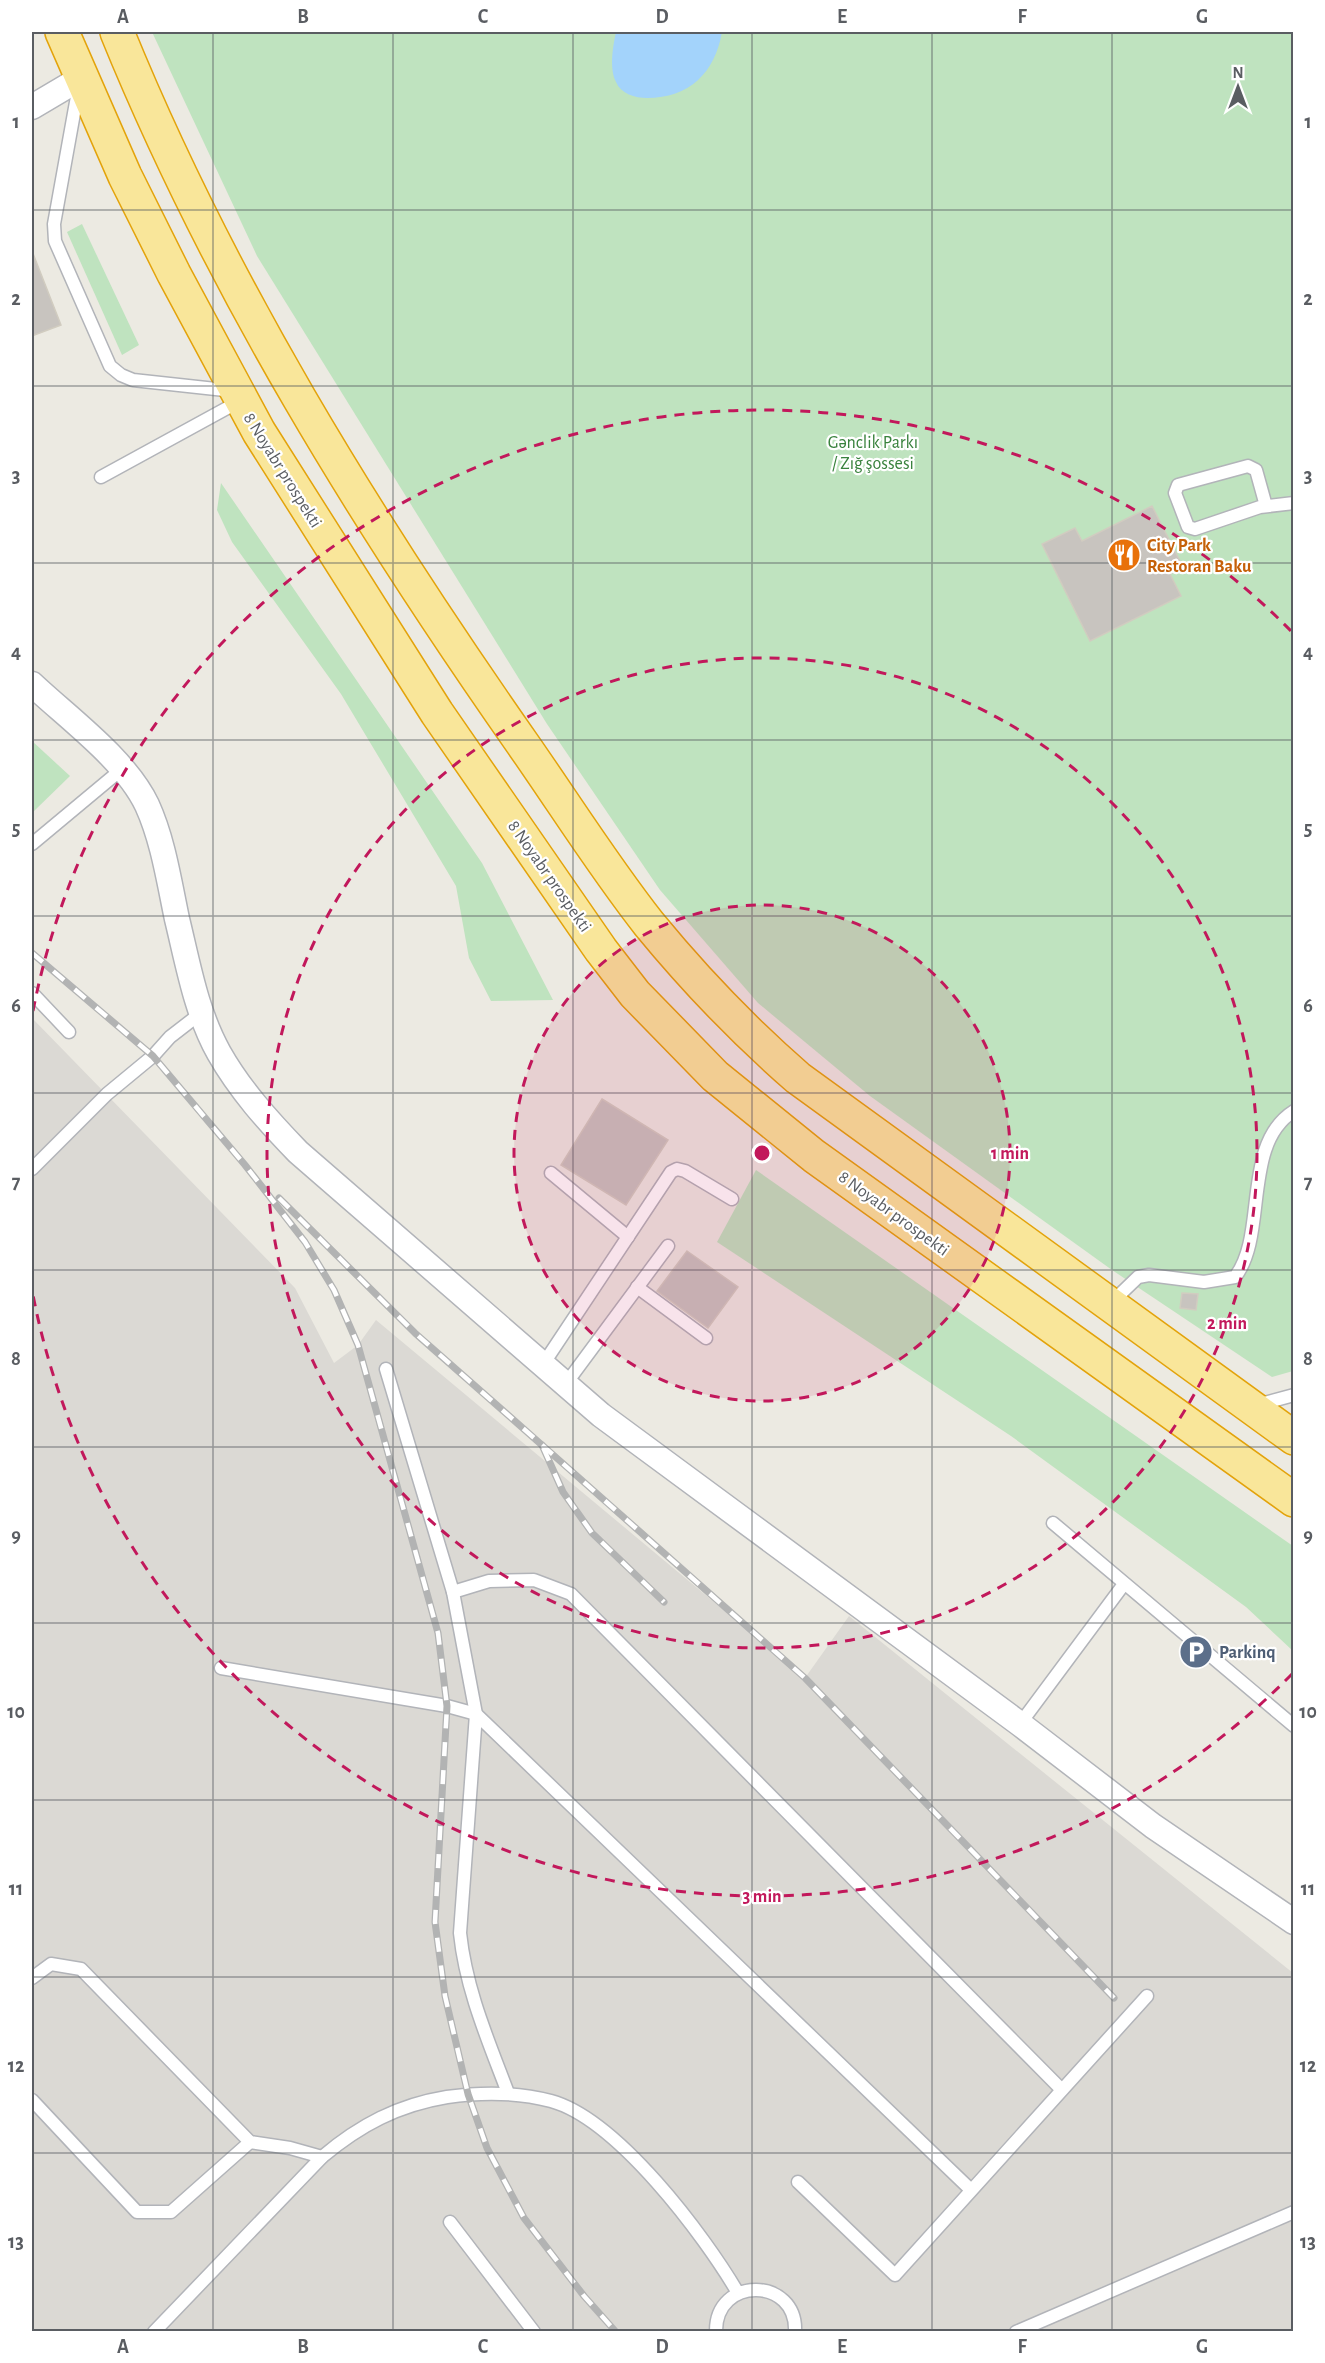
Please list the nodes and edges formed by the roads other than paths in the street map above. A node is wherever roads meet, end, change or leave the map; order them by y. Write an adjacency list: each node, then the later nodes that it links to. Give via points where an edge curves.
1 (62, 32): 3 (highway, 8 Noyabr prospekti)
2 (117, 32): 22 (highway, via 173,160 304,408 484,689 647,921 726,1012 798,1078)
3 (81, 78): 4 (street); 5 (highway, 8 Noyabr prospekti, via 140,205); 5 (lane, via 54,224 55,241 110,366 133,380)
4 (32, 107)
5 (238, 396): 6 (lane); 30 (highway, 8 Noyabr prospekti, via 437,714 635,994 715,1076 814,1156)
6 (101, 477)
7 (1293, 503): 8 (lane)
8 (1266, 506): 8 (lane, via 1256,470 1248,466 1178,485 1175,493 1188,527 1195,529)
9 (32, 684): 10 (street)
10 (122, 769): 11 (lane); 13 (street, via 146,804 161,847)
11 (32, 844)
12 (32, 993): 14 (lane)
13 (201, 1013): 16 (lane, via 107,1094); 24 (street, via 218,1052 238,1083 284,1138)
14 (69, 1032)
15 (1293, 1112): 22 (lane, via 1279,1122 1265,1150 1245,1258 1235,1277 1204,1282 1138,1277)
16 (32, 1169)
17 (551, 1173): 19 (lane)
18 (732, 1199): 19 (lane, via 677,1169 671,1172)
19 (628, 1237): 24 (lane)
20 (668, 1246): 21 (lane)
21 (637, 1287): 23 (lane); 26 (lane)
22 (1110, 1304): 28 (highway)
23 (706, 1338)
24 (542, 1366): 26 (street)
25 (386, 1369): 33 (lane)
26 (566, 1385): 36 (street, via 669,1467)
27 (1293, 1395): 28 (lane)
28 (1250, 1407): 29 (highway)
29 (1293, 1438)
30 (1293, 1500)
31 (1053, 1522): 32 (lane)
32 (1124, 1584): 36 (lane); 37 (lane)
33 (453, 1592): 35 (lane); 41 (lane, via 489,1581 534,1580 571,1594)
34 (220, 1668): 35 (lane)
35 (476, 1714): 42 (lane, via 460,1933 473,2002); 47 (lane)
36 (1020, 1724): 38 (street, via 1153,1826)
37 (1293, 1726)
38 (1293, 1922)
39 (32, 1978): 44 (lane, via 51,1964 81,1969)
40 (1147, 1996): 41 (lane)
41 (1060, 2089): 47 (lane)
42 (508, 2093): 45 (lane, via 427,2101 385,2114 350,2133); 50 (lane, via 553,2101 622,2145 705,2240)
43 (32, 2100): 44 (lane, via 137,2212 171,2212)
44 (250, 2142): 45 (lane)
45 (322, 2157): 51 (lane)
46 (798, 2182): 47 (lane, via 895,2274)
47 (970, 2189)
48 (1293, 2212): 55 (lane)
49 (450, 2222): 52 (lane)
50 (738, 2293): 53 (lane, via 720,2311); 54 (lane, via 758,2290 777,2295 793,2315)
51 (154, 2331)
52 (534, 2331)
53 (716, 2331)
54 (795, 2331)
55 (1016, 2331)

